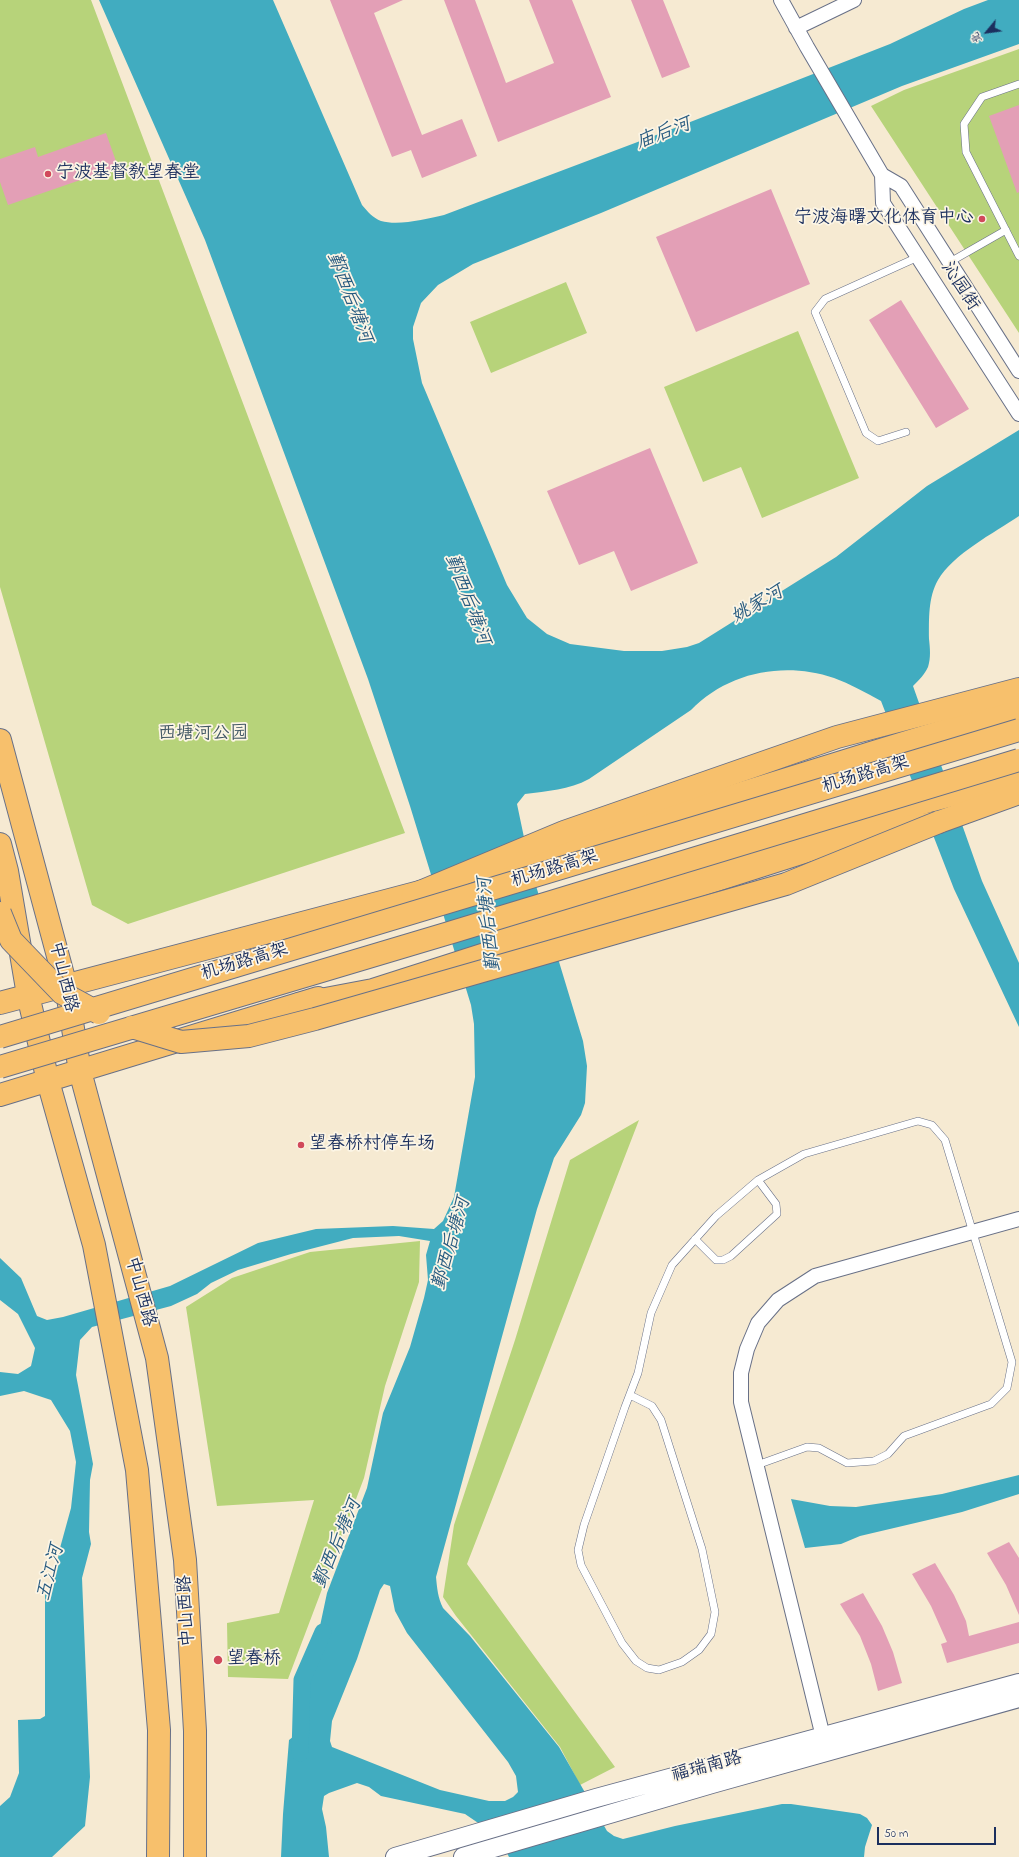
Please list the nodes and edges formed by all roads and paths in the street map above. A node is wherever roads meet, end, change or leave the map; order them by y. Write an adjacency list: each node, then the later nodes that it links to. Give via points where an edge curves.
1 (781, 0): 3 (street, 沁园街)
2 (854, 0): 3 (street)
3 (796, 28): 5 (street, 沁园街)
4 (1019, 84): 6 (lane, via 982,97 964,124 966,152)
5 (882, 175): 8 (street, 沁园街, via 883,203); 9 (street, 沁园街, via 901,186)
6 (1006, 230): 7 (lane); 9 (lane)
7 (1019, 256)
8 (918, 257): 11 (street, 沁园街); 12 (lane, via 825,299 815,312 866,433 878,441)
9 (950, 262): 10 (street, 沁园街)
10 (1019, 370)
11 (1019, 414)
12 (906, 432)
13 (1019, 689): 22 (main road, via 830,740 564,832)
14 (1019, 708): 22 (main road)
15 (1019, 730): 28 (main road, 机场路高架, bridge)
16 (0, 740): 24 (main road, 中山西路)
17 (1019, 760): 29 (main road, 机场路高架, bridge, via 449,934)
18 (1019, 777): 27 (main road, via 895,810 758,852)
19 (1019, 793): 20 (main road)
20 (939, 822): 23 (main road, bridge, via 786,884 249,1036 181,1042 111,1020 62,993 11,940); 27 (main road, bridge, via 857,835 373,990)
21 (0, 844): 25 (main road, 中山西路)
22 (410, 896): 24 (main road)
23 (0, 913)
24 (66, 986): 25 (main road); 30 (main road, 中山西路)
25 (28, 995): 26 (main road); 31 (main road, 中山西路)
26 (0, 1003)
27 (299, 1004): 30 (main road)
28 (0, 1037)
29 (0, 1067)
30 (80, 1071): 31 (main road); 44 (main road, 中山西路, via 157,1358 184,1560 195,1732)
31 (48, 1081): 32 (main road); 43 (main road, 中山西路, via 94,1245 137,1470 159,1730)
32 (0, 1095)
33 (758, 1180): 35 (lane, via 804,1154 918,1121 932,1125 945,1140); 36 (lane, via 716,1216); 36 (lane, via 776,1204 777,1214 731,1256 723,1260 716,1260)
34 (1019, 1219): 35 (street)
35 (973, 1232): 38 (street, via 815,1276 778,1300 758,1323 747,1349 741,1373 742,1402); 38 (lane, via 1012,1362 1007,1388 991,1404 904,1436 888,1454 874,1461 847,1463 820,1448 807,1447)
36 (695, 1239): 37 (lane, via 672,1265 651,1313 638,1373)
37 (630, 1395): 37 (lane, via 584,1525 578,1550 581,1565 622,1643 636,1661 647,1668 659,1670 682,1662 699,1650 711,1634 715,1612 702,1549 661,1420 652,1406)
38 (757, 1465): 41 (street)
39 (1019, 1683): 41 (street, 福瑞南路)
40 (1019, 1698): 41 (street, 福瑞南路)
41 (825, 1744): 42 (street, 福瑞南路, via 607,1815); 45 (street, 福瑞南路, via 596,1798)
42 (468, 1856)
43 (158, 1857)
44 (195, 1857)
45 (395, 1857)

